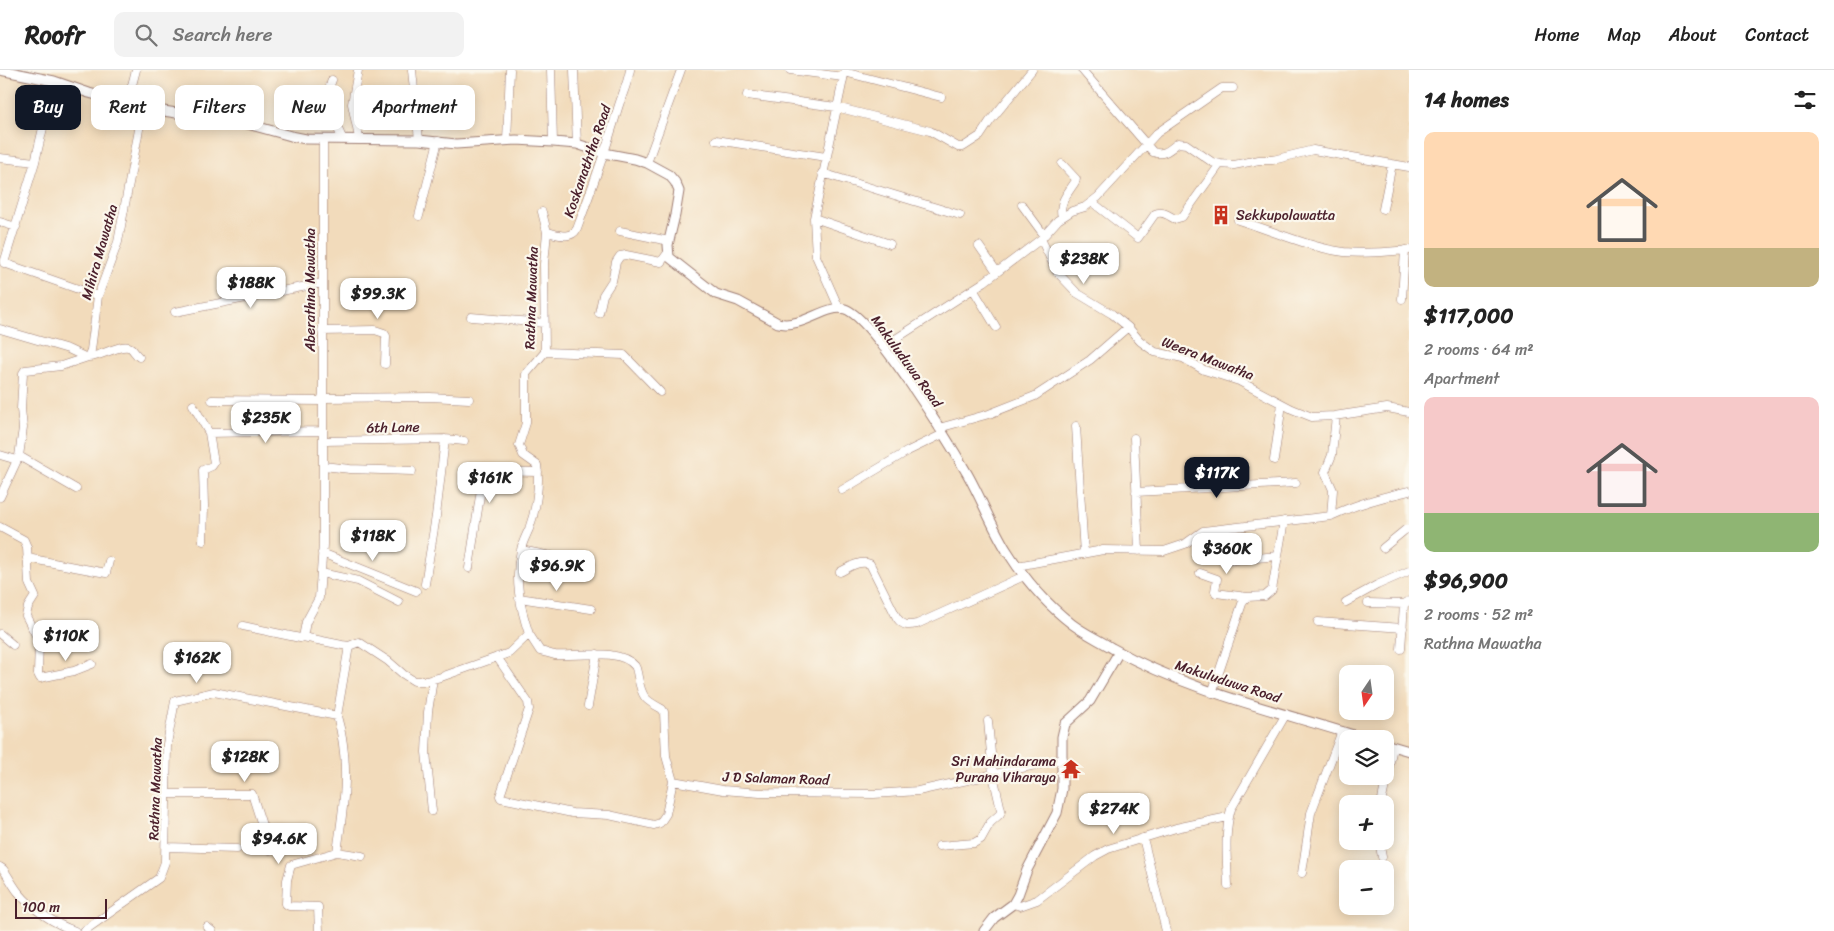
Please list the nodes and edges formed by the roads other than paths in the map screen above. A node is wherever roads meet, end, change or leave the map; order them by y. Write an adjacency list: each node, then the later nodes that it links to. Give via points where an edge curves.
1 (0, 70): 15 (street)
2 (136, 70): 16 (street)
3 (358, 70): 25 (street, via 352,104)
4 (412, 70): 27 (street)
5 (510, 70): 30 (street)
6 (551, 70): 31 (street)
7 (574, 70): 32 (street)
8 (630, 70): 34 (street, Koskanaththa Road)
9 (681, 70): 38 (street)
10 (790, 70): 13 (street)
11 (1032, 70): 21 (street, via 980,136 962,147 930,131)
12 (1082, 70): 33 (street)
13 (844, 73): 20 (street); 21 (street)
14 (332, 80): 24 (street, via 327,100)
15 (54, 81): 18 (street); 37 (street)
16 (132, 85)
17 (1233, 88): 33 (street, via 1222,88 1157,133)
18 (91, 93)
19 (747, 95): 21 (street)
20 (940, 97)
21 (836, 107): 35 (street)
22 (165, 111): 26 (street, via 244,122 291,136)
23 (138, 130): 67 (street, Mihira Mawatha, via 118,242)
24 (342, 138): 25 (street); 26 (street)
25 (359, 138): 27 (street)
26 (323, 139): 65 (street, Aberathna Mawatha)
27 (418, 140): 29 (street)
28 (716, 140): 35 (street)
29 (438, 141): 30 (street, via 456,144); 49 (street)
30 (507, 141): 31 (street)
31 (553, 142): 32 (street)
32 (577, 144): 34 (street)
33 (1147, 145): 40 (street, via 1153,152 1164,154 1178,143 1186,144); 44 (street)
34 (604, 153): 38 (street); 56 (street, Koskanaththa Road, via 574,233 563,236)
35 (826, 157): 43 (street)
36 (0, 158): 37 (street)
37 (35, 162): 54 (street)
38 (647, 163): 58 (street, via 668,175 679,191)
39 (1062, 164): 50 (street, via 1076,179 1061,204)
40 (1220, 164): 41 (street, via 1273,160 1313,150); 44 (street, via 1182,217 1175,219 1158,212 1138,238)
41 (1392, 164): 42 (street); 46 (street)
42 (1409, 166)
43 (822, 174): 48 (street); 51 (street)
44 (1092, 202): 50 (street)
45 (1022, 205): 57 (street, Weera Mawatha)
46 (1384, 209)
47 (542, 212): 56 (street, Rathna Mawatha)
48 (960, 215)
49 (419, 216)
50 (1062, 217): 57 (street)
51 (814, 218): 59 (street); 69 (street, via 816,256)
52 (1238, 220): 61 (street, via 1343,252)
53 (0, 222): 54 (street)
54 (16, 227): 63 (street)
55 (620, 231): 58 (street)
56 (547, 232): 73 (street, Rathna Mawatha)
57 (1043, 237): 64 (street); 74 (street, Weera Mawatha, via 1056,272 1076,293)
58 (669, 241): 62 (street)
59 (890, 244)
60 (979, 246): 64 (street)
61 (1407, 250): 68 (street)
62 (667, 254): 69 (street, via 670,260 709,290 738,301 778,323 792,324); 71 (street, via 661,262 620,256)
63 (2, 262): 67 (street)
64 (997, 272): 66 (street)
65 (322, 283): 70 (street); 77 (street, Aberathna Mawatha)
66 (973, 289): 75 (street); 78 (street)
67 (98, 296): 80 (street, Mihira Mawatha, via 91,350)
68 (1402, 298)
69 (839, 308): 78 (street, Makuluduwa Road, via 857,316)
70 (175, 312)
71 (599, 313)
72 (471, 317): 73 (street)
73 (544, 323): 79 (street, Rathna Mawatha)
74 (1128, 327): 87 (street, Weera Mawatha, via 1156,352 1183,358 1204,370 1239,381); 93 (street, via 1083,365 1035,396)
75 (996, 328)
76 (0, 329): 80 (street)
77 (322, 331): 82 (street, via 375,330 384,333); 86 (street, Aberathna Mawatha)
78 (883, 347): 93 (street, Makuluduwa Road)
79 (545, 352): 83 (street, via 624,355); 104 (street, Rathna Mawatha, via 526,374 526,423 519,445 523,455 536,464)
80 (87, 357): 81 (street, via 97,357 123,346 129,347); 100 (street, via 61,366 25,370 21,409 23,428)
81 (139, 357)
82 (385, 364)
83 (660, 392)
84 (469, 399): 86 (street)
85 (212, 400): 86 (street)
86 (322, 400): 92 (street, Aberathna Mawatha)
87 (1282, 404): 90 (street, Weera Mawatha, via 1312,417); 101 (street)
88 (193, 406): 94 (street)
89 (1409, 412): 90 (street, Weera Mawatha, via 1387,408)
90 (1336, 416): 111 (street, via 1332,455 1325,472 1333,490)
91 (1076, 426): 120 (street)
92 (322, 431): 94 (street); 97 (street, Aberathna Mawatha)
93 (941, 431): 107 (street); 126 (street, Makuluduwa Road)
94 (209, 433): 115 (street, via 214,463 203,470)
95 (1134, 438): 109 (street)
96 (445, 439): 97 (street, 6th Lane); 98 (street, 6th Lane); 133 (street)
97 (323, 441): 102 (street, Aberathna Mawatha)
98 (464, 441)
99 (0, 455): 100 (street)
100 (18, 458): 106 (street); 110 (street)
101 (1274, 460)
102 (323, 466): 103 (street); 119 (street, Aberathna Mawatha)
103 (412, 471)
104 (538, 472): 117 (street, via 535,511); 127 (street, via 488,471 483,476)
105 (1296, 483): 109 (street)
106 (76, 489)
107 (842, 490)
108 (1409, 491): 111 (street, via 1349,507)
109 (1136, 492): 118 (street)
110 (0, 497)
111 (1330, 516): 112 (street)
112 (1284, 520): 118 (street, via 1203,531 1185,544 1171,549); 121 (street)
113 (0, 527): 123 (street, via 24,540)
114 (1409, 529): 116 (street)
115 (203, 541)
116 (1383, 548)
117 (521, 550): 125 (street); 136 (street)
118 (1139, 551): 120 (street, via 1104,550)
119 (322, 553): 130 (street, Aberathna Mawatha); 134 (street)
120 (1084, 554): 126 (street)
121 (1278, 556): 122 (street, via 1235,560); 135 (street, via 1271,593)
122 (1219, 557)
123 (27, 558): 124 (street, via 106,573); 154 (street, via 28,583 35,596 26,616 39,642 40,678)
124 (109, 561)
125 (591, 564)
126 (1017, 566): 132 (street, Makuluduwa Road)
127 (469, 568)
128 (1409, 571): 138 (street)
129 (840, 572): 132 (street, via 857,563 870,564 897,618 907,626)
130 (322, 573): 137 (street, via 358,581); 147 (street, Aberathna Mawatha, via 319,598 306,622)
131 (1200, 573): 135 (street, via 1217,579 1216,593)
132 (1024, 576): 151 (street, Makuluduwa Road, via 1072,624)
133 (425, 584)
134 (416, 591)
135 (1247, 597): 156 (street)
136 (518, 598): 141 (street); 146 (street)
137 (399, 602)
138 (1346, 602)
139 (1368, 603): 140 (street)
140 (1407, 603): 144 (street)
141 (592, 609)
142 (1318, 622): 144 (street)
143 (243, 626): 147 (street)
144 (1403, 628): 150 (street)
145 (0, 634): 148 (street)
146 (529, 634): 152 (street, via 540,651 555,655); 153 (street, via 509,653)
147 (303, 636): 149 (street)
148 (13, 645)
149 (346, 645): 155 (street, via 359,642 366,645 414,681); 159 (street)
150 (1401, 649)
151 (1119, 652): 156 (street, Makuluduwa Road); 165 (street, via 1090,701 1065,724)
152 (597, 654): 157 (street); 167 (street, via 628,661 636,668 645,699 662,709 666,756)
153 (497, 657): 155 (street); 167 (street, via 528,702 529,709 501,798 654,825 660,823 666,814)
154 (92, 664)
155 (433, 679): 169 (street, via 426,752)
156 (1212, 693): 158 (street, Makuluduwa Road)
157 (588, 706)
158 (1286, 714): 161 (street, Makuluduwa Road); 170 (street)
159 (337, 716): 168 (street, Rathna Mawatha, via 214,692 175,701 167,744); 177 (street, via 344,738 346,796)
160 (988, 721): 166 (street)
161 (1339, 730)
162 (1339, 739): 181 (street, via 1311,813)
163 (1394, 747): 164 (street)
164 (1409, 751)
165 (1063, 758): 166 (street, J D Salaman Road); 183 (street, via 1058,812)
166 (993, 775): 167 (street, J D Salaman Road, via 918,791 874,794 760,793); 172 (street, via 1001,810 981,839 974,843)
167 (673, 781)
168 (165, 794): 173 (street, Rathna Mawatha); 175 (street, via 252,794)
169 (432, 811)
170 (1228, 818): 171 (street); 182 (street)
171 (1143, 838): 183 (street, via 1095,856 1037,900 1020,906); 188 (street)
172 (938, 846)
173 (166, 848): 174 (street); 185 (street, Rathna Mawatha, via 159,878)
174 (237, 849)
175 (270, 850)
176 (1381, 850): 179 (street)
177 (337, 852): 178 (street); 186 (street, via 291,865 286,880 286,904 318,907)
178 (362, 856)
179 (1382, 857)
180 (0, 867): 184 (street, via 30,903 52,920)
181 (1302, 873)
182 (1228, 885)
183 (1013, 904): 187 (street, via 994,918)
184 (76, 931)
185 (84, 931)
186 (319, 931)
187 (984, 931)
188 (1166, 931)

